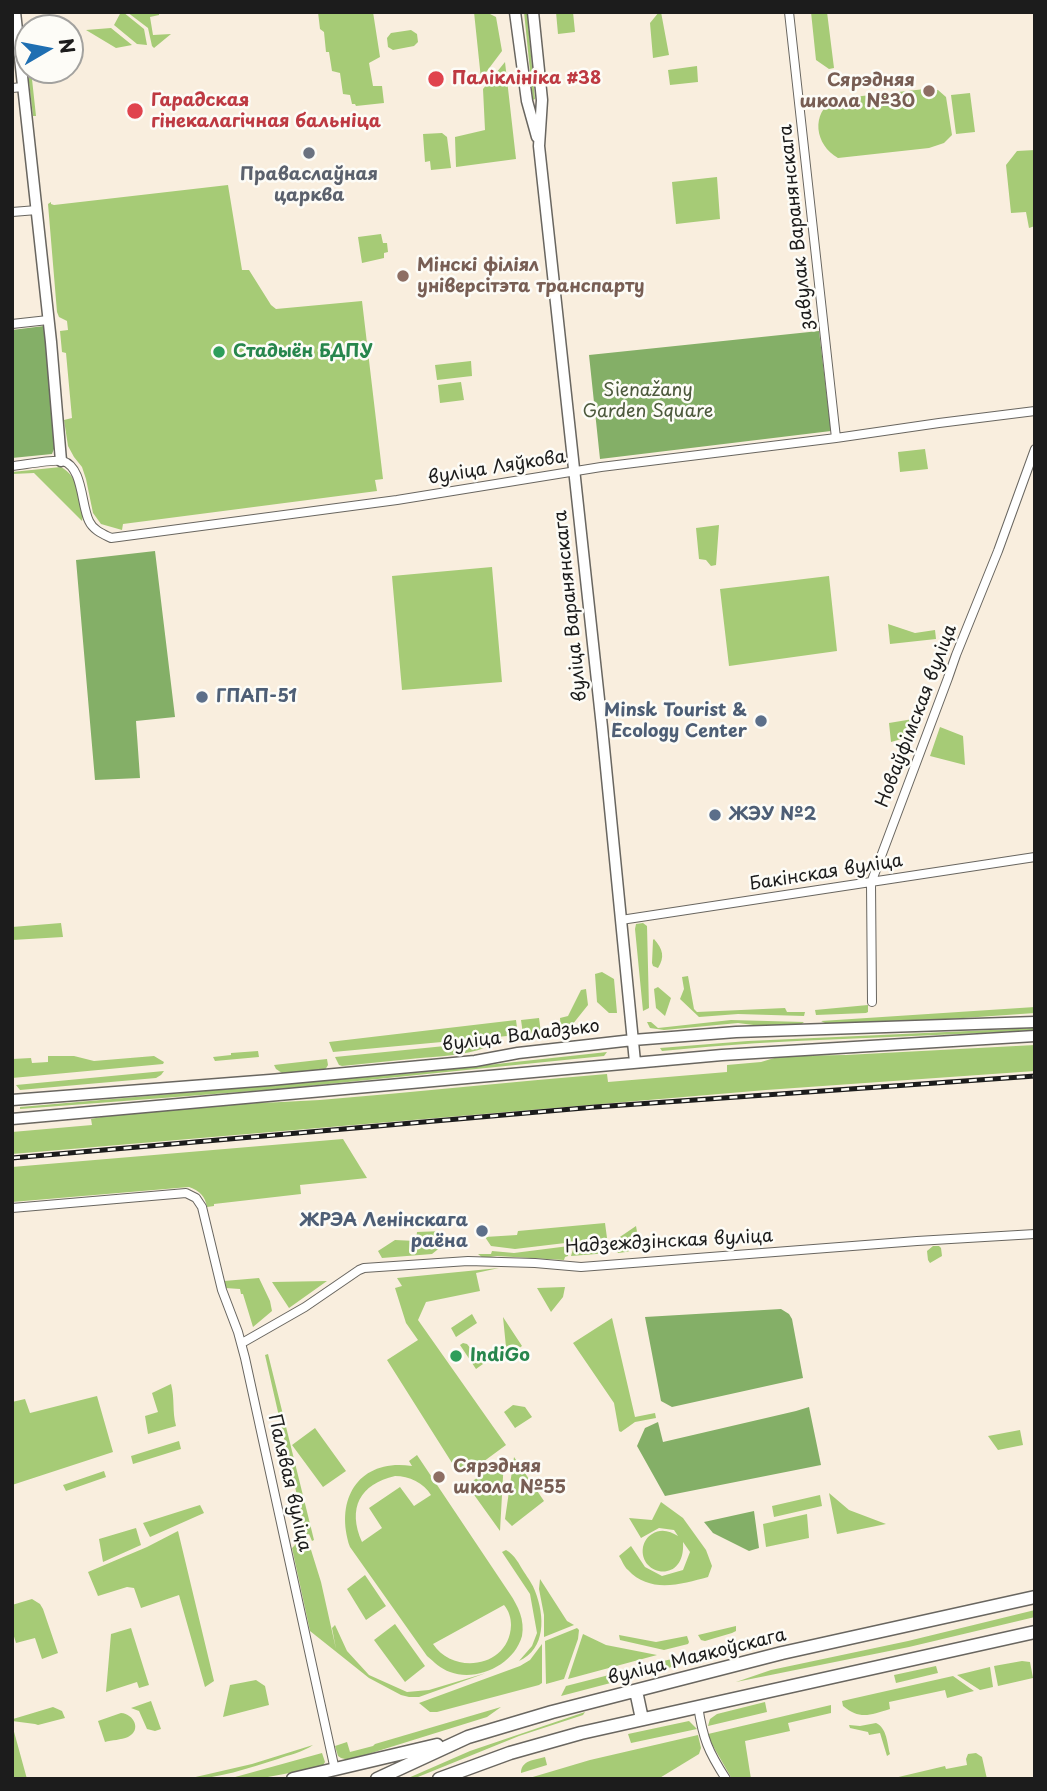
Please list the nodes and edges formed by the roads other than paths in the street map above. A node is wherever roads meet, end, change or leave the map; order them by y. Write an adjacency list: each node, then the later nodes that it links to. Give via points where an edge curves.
1 (15, 12): 5 (main road)
2 (515, 12): 6 (main road, вуліца Варанянскага, via 527,101)
3 (533, 12): 6 (main road, вуліца Варанянскага, via 542,100)
4 (789, 12): 12 (street, завулак Варанянскага)
5 (18, 88): 7 (main road)
6 (539, 146): 16 (main road, вуліца Варанянскага)
7 (37, 210): 8 (street); 9 (main road)
8 (12, 212)
9 (48, 320): 10 (street); 14 (main road)
10 (12, 324)
11 (1035, 411): 12 (street, вуліца Ляўкова)
12 (836, 438): 16 (street, вуліца Ляўкова)
13 (1035, 449): 18 (street, Новаўфімская вуліца)
14 (61, 461): 15 (street); 16 (street, вуліца Ляўкова, via 78,479 89,521 111,538)
15 (12, 466)
16 (574, 471): 19 (main road, вуліца Варанянскага)
17 (1035, 857): 18 (street, Бакінская вуліца)
18 (870, 883): 19 (street, Бакінская вуліца); 20 (street, Новаўфімская вуліца)
19 (621, 920): 23 (main road, вуліца Варанянскага)
20 (872, 1002)
21 (1035, 1022): 23 (main road, вуліца Валадзько)
22 (1035, 1036): 24 (main road, вуліца Валадзько)
23 (633, 1040): 24 (main road, вуліца Варанянскага); 25 (main road, вуліца Валадзько, via 475,1061)
24 (635, 1062): 26 (main road, вуліца Валадзько)
25 (12, 1100)
26 (12, 1119)
27 (12, 1208): 29 (street, Палявая вуліца, via 186,1193 196,1198)
28 (1035, 1234): 29 (street, Надзеждзінская вуліца, via 581,1267 468,1261 365,1268)
29 (242, 1343): 36 (street, Палявая вуліца)
30 (1035, 1597): 32 (main road, вуліца Маякоўскага, via 782,1653)
31 (1035, 1632): 33 (main road)
32 (636, 1691): 34 (main road); 35 (main road, вуліца Маякоўскага)
33 (698, 1706): 34 (main road); 40 (street, via 709,1753)
34 (642, 1718): 39 (main road, via 510,1753)
35 (468, 1737): 36 (main road); 38 (main road, вуліца Маякоўскага)
36 (335, 1770): 37 (main road)
37 (293, 1779)
38 (377, 1779)
39 (439, 1779)
40 (726, 1779)

